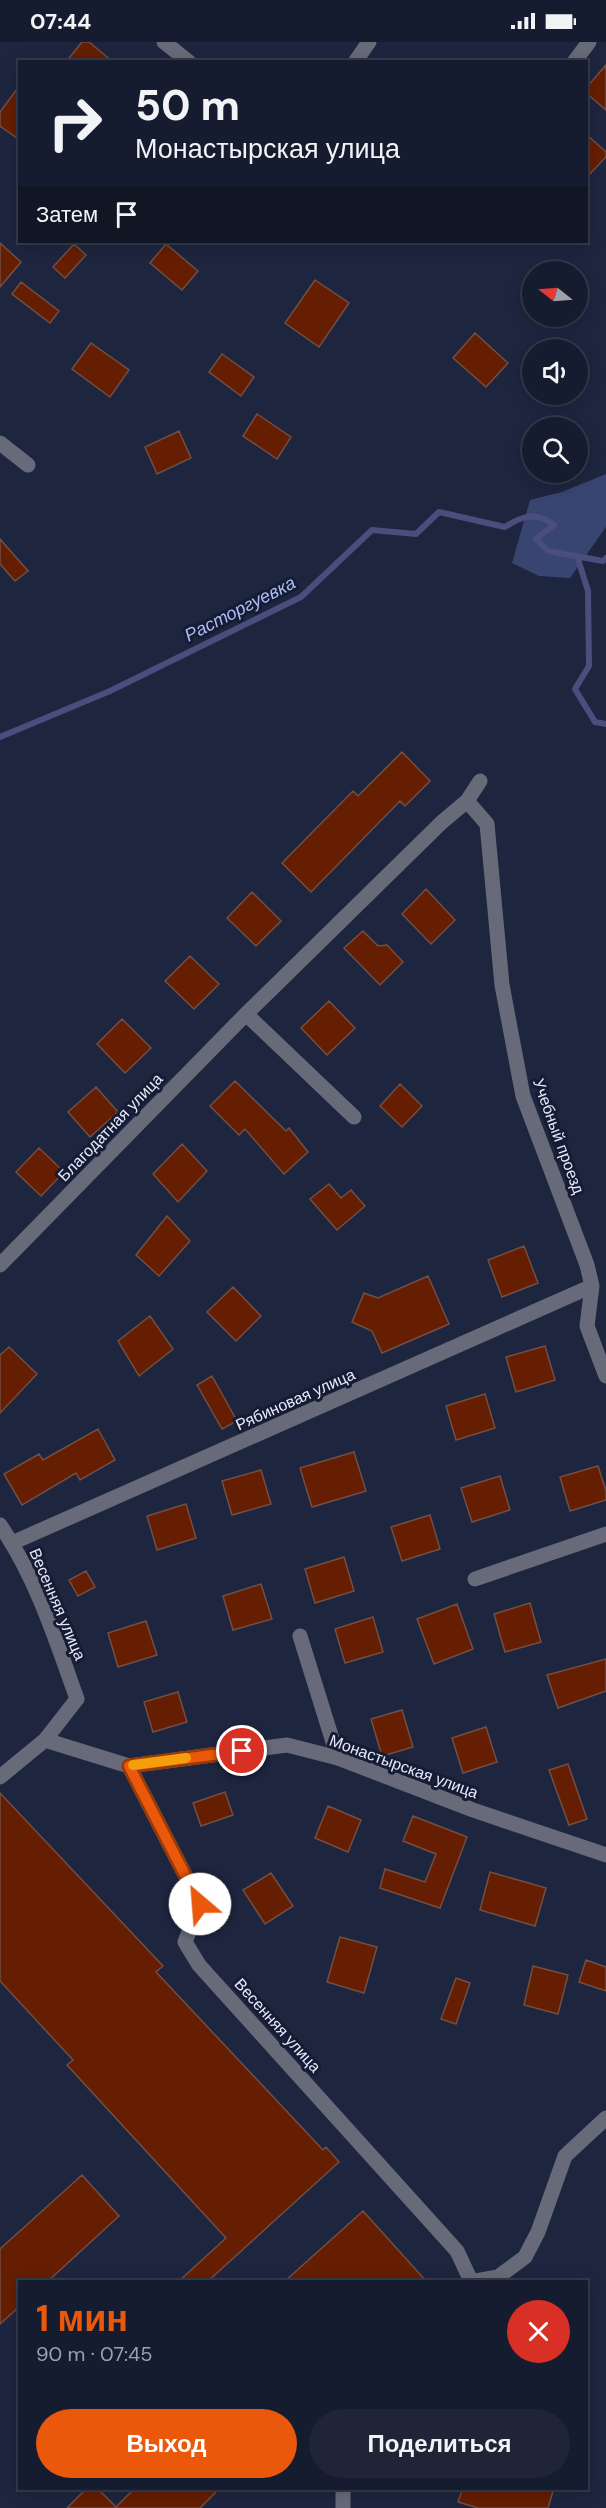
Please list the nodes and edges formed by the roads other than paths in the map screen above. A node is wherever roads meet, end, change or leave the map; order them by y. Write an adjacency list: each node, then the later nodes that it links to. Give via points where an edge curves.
1 (164, 42): 4 (street)
2 (369, 42): 5 (street)
3 (589, 42): 6 (street)
4 (186, 60)
5 (356, 60)
6 (576, 60)
7 (0, 443): 8 (street)
8 (28, 465)
9 (480, 781): 10 (street, Благодатная улица)
10 (467, 801): 11 (street, Благодатная улица); 14 (street, Учебный проезд, via 487,824 502,985 523,1096)
11 (246, 1014): 12 (street); 13 (street, Благодатная улица)
12 (354, 1117)
13 (0, 1265)
14 (592, 1286): 15 (street, Учебный проезд, via 587,1326); 18 (street, Рябиновая улица)
15 (606, 1376)
16 (0, 1525): 18 (street, Весенняя улица)
17 (606, 1534): 19 (street)
18 (12, 1543): 21 (street, Весенняя улица, via 53,1630 77,1699)
19 (475, 1579)
20 (300, 1636): 22 (street)
21 (45, 1740): 23 (street, Монастырская улица); 24 (street)
22 (338, 1758): 23 (street, Монастырская улица, via 287,1745); 25 (street, Монастырская улица)
23 (129, 1766): 27 (street, Весенняя улица, via 200,1904 186,1942 199,1965 457,2251)
24 (0, 1777)
25 (606, 1855)
26 (606, 2118): 28 (street, via 565,2156 525,2257 498,2277)
27 (470, 2280)
28 (477, 2280)
29 (344, 2490): 30 (street)
30 (343, 2508)

